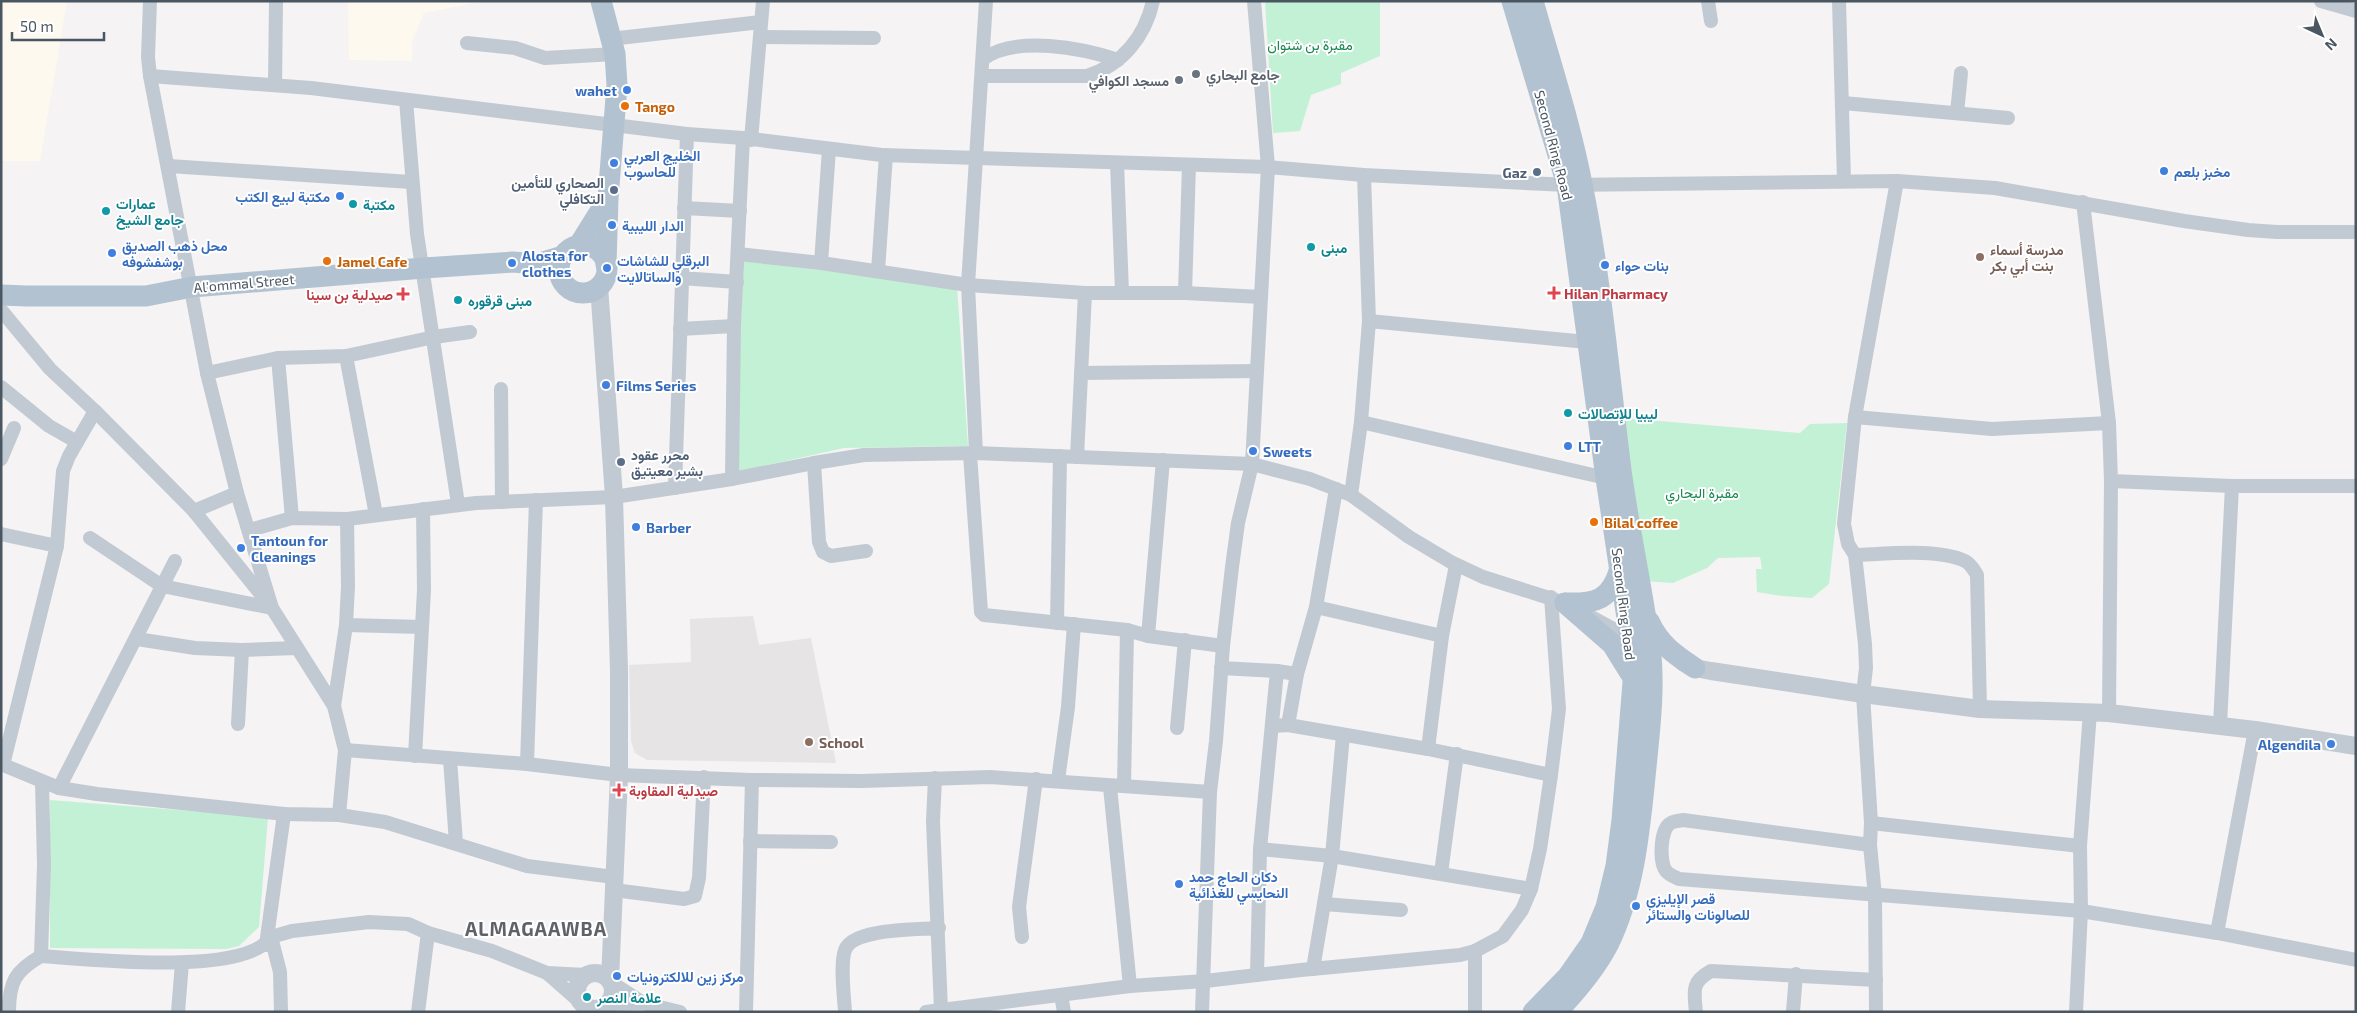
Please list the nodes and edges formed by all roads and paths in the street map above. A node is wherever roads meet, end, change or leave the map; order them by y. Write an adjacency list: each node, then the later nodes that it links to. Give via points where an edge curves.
1 (150, 1): 23 (street)
2 (276, 1): 25 (street)
3 (601, 1): 19 (main road)
4 (763, 1): 15 (street)
5 (986, 1): 20 (street)
6 (1153, 1): 21 (street, via 1136,43)
7 (1254, 1): 39 (street)
8 (1512, 1): 44 (main road, Second Ring Road)
9 (1533, 1): 44 (main road, Second Ring Road, via 1564,106)
10 (1708, 1): 14 (street)
11 (1839, 1): 27 (street)
12 (2321, 1): 13 (street)
13 (2356, 11)
14 (1711, 21)
15 (761, 22): 16 (street); 19 (street)
16 (760, 37): 17 (street); 32 (street)
17 (874, 38)
18 (467, 43): 19 (street, via 515,48 545,58)
19 (612, 47): 30 (main road, via 617,85)
20 (983, 59): 21 (street, via 1012,46 1092,51); 24 (street)
21 (1118, 60): 24 (street, via 1087,76)
22 (1961, 73): 28 (street)
23 (150, 76): 25 (street); 38 (street)
24 (982, 76): 35 (street)
25 (275, 85): 26 (street)
26 (406, 100): 30 (street); 43 (street)
27 (1843, 103): 28 (street); 41 (street)
28 (1957, 113): 29 (street)
29 (2008, 118)
30 (614, 125): 31 (street); 45 (main road)
31 (687, 134): 32 (street); 47 (street)
32 (747, 139): 33 (street); 48 (street)
33 (829, 149): 34 (street); 53 (street)
34 (886, 155): 35 (street); 56 (street)
35 (975, 159): 36 (street); 59 (street)
36 (1117, 163): 37 (street); 63 (street)
37 (1189, 165): 39 (street); 66 (street)
38 (169, 166): 43 (street); 61 (street)
39 (1268, 167): 40 (street); 67 (street)
40 (1364, 175): 44 (street); 69 (street)
41 (1844, 181): 42 (street); 44 (street)
42 (1897, 181): 46 (street, via 1995,188); 83 (street)
43 (412, 182): 55 (street)
44 (1575, 185): 74 (main road, Second Ring Road); 124 (main road, Second Ring Road, via 1595,266)
45 (608, 198): 50 (main road); 54 (main road)
46 (2082, 202): 49 (street, via 2248,230); 85 (street)
47 (684, 208): 48 (street); 57 (street)
48 (740, 211): 51 (street)
49 (2356, 232)
50 (571, 251): 52 (main road, via 536,264); 54 (main road, via 594,247); 62 (main road, via 559,271)
51 (738, 254): 53 (street); 58 (street)
52 (512, 262): 55 (main road, Al'ommal Street); 62 (main road, Al'ommal Street)
53 (821, 263): 56 (street)
54 (606, 265): 60 (main road, via 604,280)
55 (424, 268): 61 (main road, Al'ommal Street); 73 (street)
56 (878, 271): 59 (street)
57 (682, 278): 58 (street); 71 (street)
58 (737, 282): 70 (street)
59 (968, 285): 64 (street); 88 (street)
60 (599, 286): 62 (main road, via 586,292); 104 (street)
61 (192, 287): 65 (main road, Al'ommal Street, via 146,296); 78 (street)
62 (572, 290)
63 (1122, 292): 64 (street); 66 (street)
64 (1084, 293): 79 (street)
65 (1, 294)
66 (1185, 294): 67 (street)
67 (1261, 297): 77 (street)
68 (1, 310): 82 (street, via 50,369)
69 (1369, 321): 74 (street); 84 (street)
70 (734, 326): 71 (street); 96 (street)
71 (680, 329): 100 (street)
72 (470, 332): 73 (street)
73 (434, 336): 75 (street); 107 (street)
74 (1587, 342): 95 (main road, Second Ring Road)
75 (346, 356): 76 (street); 110 (street)
76 (278, 358): 78 (street); 111 (street)
77 (1257, 372): 79 (street); 94 (street)
78 (207, 373): 102 (street)
79 (1081, 373): 90 (street)
80 (1, 387): 87 (street, via 54,429)
81 (501, 389): 106 (street)
82 (95, 411): 87 (street); 109 (street)
83 (1855, 417): 85 (street, via 1992,429); 118 (street, via 1844,524 1848,544)
84 (1360, 422): 95 (street); 103 (street)
85 (2109, 424): 97 (street)
86 (14, 428): 91 (street)
87 (76, 442): 116 (street, via 63,470)
88 (973, 454): 89 (street); 93 (street, via 864,456); 127 (street, via 980,609 984,615)
89 (1060, 456): 90 (street); 127 (street)
90 (1077, 457): 92 (street)
91 (1, 459)
92 (1163, 460): 94 (street); 132 (street)
93 (814, 462): 96 (street); 117 (street, via 819,542 823,552 831,556)
94 (1252, 464): 101 (street); 137 (street, via 1238,523)
95 (1606, 478): 121 (main road, Second Ring Road)
96 (732, 479): 100 (street)
97 (2111, 481): 98 (street); 150 (street)
98 (2232, 486): 99 (street); 154 (street)
99 (2356, 486)
100 (675, 488): 104 (street)
101 (1336, 489): 103 (street); 125 (street)
102 (238, 493): 109 (street); 113 (street)
103 (1350, 495): 120 (street, via 1409,537)
104 (614, 497): 105 (street); 166 (street)
105 (536, 500): 106 (street); 165 (street)
106 (502, 502): 107 (street)
107 (458, 504): 108 (street)
108 (423, 509): 110 (street); 130 (street)
109 (194, 511): 126 (street)
110 (376, 515): 112 (street)
111 (292, 518): 112 (street); 113 (street)
112 (347, 519): 129 (street)
113 (250, 530): 126 (street)
114 (1, 534): 116 (street)
115 (90, 538): 122 (street)
116 (57, 546): 164 (street)
117 (866, 551)
118 (1855, 555): 146 (street, via 1865,644); 148 (street, via 1910,553 1949,556 1966,561 1974,569 1978,575)
119 (175, 561): 122 (street)
120 (1456, 565): 123 (street, via 1483,577); 133 (street)
121 (1620, 568): 123 (main road, via 1617,581 1601,599 1590,603); 134 (main road, Second Ring Road)
122 (162, 586): 126 (street); 135 (street)
123 (1558, 600): 134 (street); 145 (main road, via 1612,644); 167 (street, via 1559,709)
124 (1642, 603): 138 (main road, Second Ring Road); 142 (main road, via 1660,641)
125 (1316, 607): 133 (street); 144 (street)
126 (272, 608): 139 (street)
127 (1057, 623): 128 (street)
128 (1074, 624): 131 (street); 172 (street)
129 (346, 625): 130 (street); 147 (street)
130 (422, 627): 162 (street)
131 (1127, 630): 132 (street); 175 (street)
132 (1148, 636): 136 (street)
133 (1442, 636): 159 (street)
134 (1630, 638): 138 (street); 145 (main road, Second Ring Road)
135 (137, 639): 140 (street, via 196,648); 176 (street)
136 (1184, 640): 137 (street); 155 (street)
137 (1223, 646): 141 (street)
138 (1650, 647): 142 (street); 145 (main road, Second Ring Road)
139 (297, 648): 140 (street); 147 (street)
140 (242, 650): 151 (street)
141 (1221, 668): 143 (street); 177 (street)
142 (1695, 668): 145 (main road, via 1667,666); 146 (street)
143 (1277, 671): 144 (street); 153 (street)
144 (1297, 674): 152 (street)
145 (1643, 685): 230 (main road, Second Ring Road, via 1616,866 1606,907 1591,943 1568,976); 231 (main road, Second Ring Road, via 1643,796 1633,870 1623,909 1607,947)
146 (1863, 694): 148 (street); 180 (street)
147 (334, 706): 160 (street)
148 (1980, 709): 149 (street)
149 (2090, 712): 150 (street); 185 (street)
150 (2109, 713): 154 (street)
151 (238, 724)
152 (1288, 725): 153 (street); 157 (street)
153 (1273, 726): 186 (street)
154 (2220, 726): 156 (street)
155 (1177, 728)
156 (2255, 730): 158 (street); 197 (street)
157 (1343, 735): 159 (street); 187 (street)
158 (2356, 746)
159 (1428, 748): 161 (street)
160 (345, 750): 162 (street); 179 (street)
161 (1457, 754): 167 (street); 188 (street)
162 (415, 756): 163 (street)
163 (450, 759): 165 (street); 183 (street)
164 (2, 764): 173 (street)
165 (527, 764): 166 (street)
166 (619, 774): 168 (street); 189 (street)
167 (1551, 776): 190 (street)
168 (704, 777): 171 (street); 189 (street, via 699,878 695,896 684,899)
169 (935, 778): 170 (street); 171 (street); 195 (street, via 933,821)
170 (1036, 779): 172 (street); 198 (street, via 1019,907)
171 (752, 780): 181 (street)
172 (1058, 780): 174 (street)
173 (42, 782): 176 (street); 202 (street)
174 (1110, 786): 175 (street); 213 (street)
175 (1124, 786): 177 (street)
176 (59, 788): 178 (street)
177 (1210, 792): 211 (street)
178 (284, 814): 179 (street); 200 (street)
179 (339, 815): 183 (street, via 385,822)
180 (1871, 822): 184 (street); 185 (street)
181 (750, 840): 182 (street); 224 (street)
182 (831, 842)
183 (456, 843): 189 (street, via 527,866)
184 (1870, 844): 191 (street); 191 (street, via 1683,820 1671,823 1662,837 1663,865 1666,871 1679,879)
185 (2080, 846): 194 (street)
186 (1260, 849): 187 (street); 209 (street)
187 (1332, 856): 188 (street); 192 (street)
188 (1441, 873): 190 (street)
189 (614, 884): 199 (street)
190 (1531, 889): 201 (street, via 1522,910 1503,936)
191 (1875, 896): 194 (street); 210 (street)
192 (1324, 904): 193 (street); 205 (street)
193 (1401, 910)
194 (2081, 910): 197 (street); 235 (street)
195 (939, 928): 218 (street); 225 (street, via 868,934 850,942 844,962)
196 (428, 933): 200 (street, via 408,924 368,922 292,931); 206 (street, via 492,951); 222 (street)
197 (2217, 933): 203 (street)
198 (1022, 937)
199 (610, 940): 207 (street); 212 (street)
200 (268, 941): 204 (street, via 245,954); 221 (street, via 280,972)
201 (1475, 951): 205 (street); 229 (street)
202 (42, 956): 204 (street); 219 (street, via 28,964 12,983)
203 (2356, 960)
204 (182, 963): 220 (street)
205 (1313, 969): 209 (street)
206 (546, 973): 207 (street); 216 (street)
207 (588, 974): 212 (street, via 605,975); 216 (street, via 577,987)
208 (1796, 974): 210 (street); 232 (street, via 1711,971 1694,985); 233 (street)
209 (1257, 975): 211 (street)
210 (1876, 980): 234 (street)
211 (1204, 981): 213 (street); 228 (street)
212 (611, 982): 215 (street); 217 (street, via 612,998)
213 (1130, 986): 214 (street)
214 (1061, 995): 218 (street); 227 (street)
215 (642, 1002): 217 (street); 223 (street)
216 (583, 1006): 217 (street, via 593,1010)
217 (605, 1008)
218 (941, 1010): 226 (street)
219 (9, 1012)
220 (178, 1012)
221 (281, 1012)
222 (418, 1012)
223 (680, 1012)
224 (746, 1012)
225 (845, 1012)
226 (926, 1012)
227 (1064, 1012)
228 (1202, 1012)
229 (1475, 1012)
230 (1533, 1012)
231 (1557, 1012)
232 (1696, 1012)
233 (1793, 1012)
234 (1876, 1012)
235 (2076, 1012)

